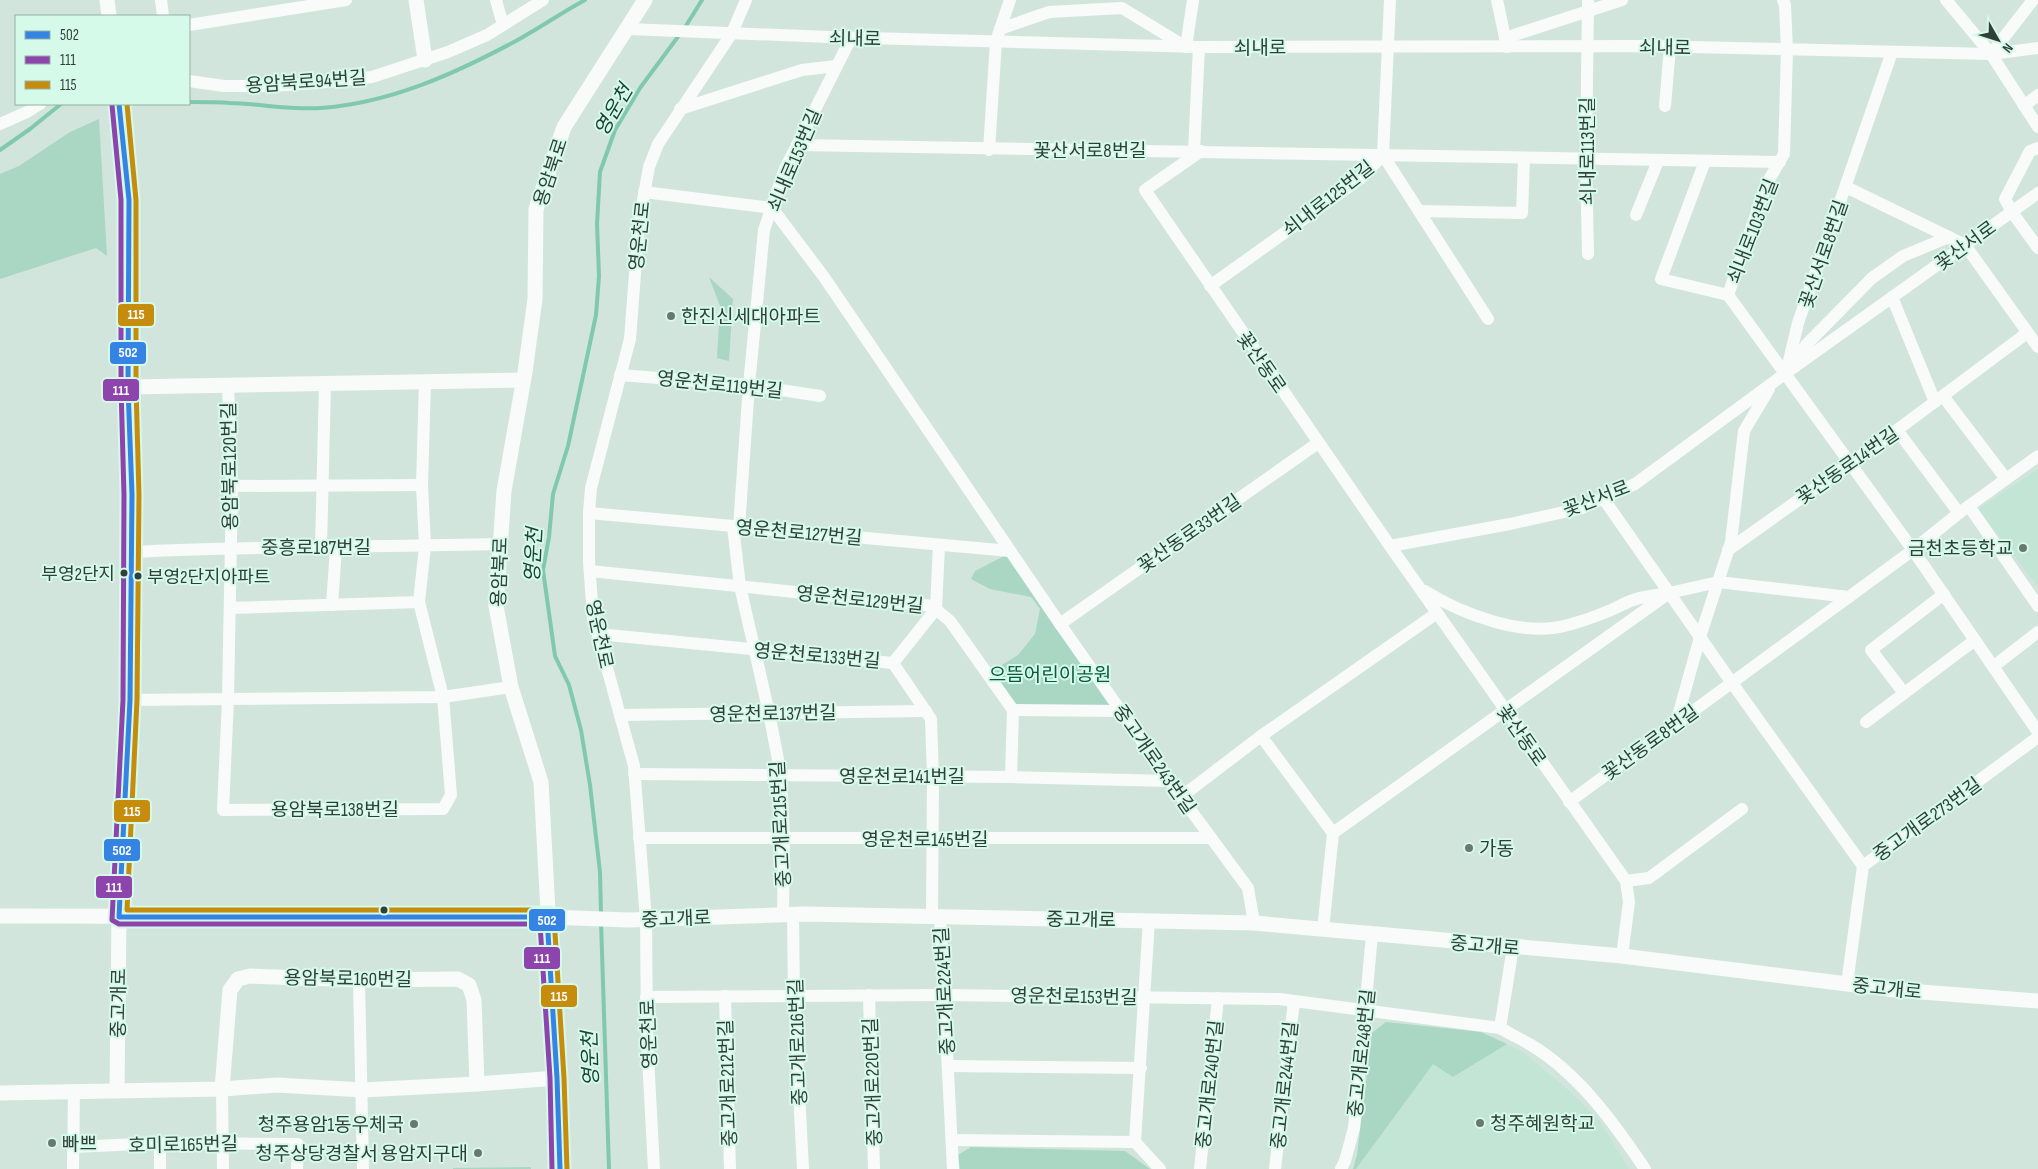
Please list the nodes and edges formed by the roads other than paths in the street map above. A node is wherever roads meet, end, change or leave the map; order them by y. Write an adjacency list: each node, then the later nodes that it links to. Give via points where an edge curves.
1 (107, 0): 19 (street)
2 (161, 0): 20 (street)
3 (346, 0): 21 (street)
4 (416, 0): 37 (street)
5 (496, 0): 22 (street)
6 (543, 0): 22 (street, 용암북로94번길)
7 (645, 0): 23 (street, 용암북로)
8 (746, 0): 24 (street, 영운천로)
9 (1010, 0): 25 (street)
10 (1193, 0): 28 (street)
11 (1390, 0): 32 (street, 쇠내로125번길)
12 (1497, 0): 27 (street)
13 (1622, 0): 18 (street)
14 (1783, 0): 34 (street, 쇠내로103번길)
15 (2033, 0): 36 (street)
16 (1950, 1): 36 (street)
17 (1091, 5): 25 (street, via 1049,12); 28 (street, via 1122,8)
18 (1588, 6): 27 (street); 30 (street, 쇠내로113번길)
19 (109, 15)
20 (163, 15)
21 (190, 25)
22 (503, 25): 37 (street, 용암북로94번길, via 487,35)
23 (628, 29): 24 (street, 쇠내로); 77 (street, 용암북로, via 564,127 536,209 535,299)
24 (727, 33): 26 (street, 쇠내로); 45 (street, 영운천로)
25 (998, 35): 26 (street, 쇠내로); 28 (street, 쇠내로); 50 (street)
26 (851, 38): 38 (street, 쇠내로153번길)
27 (1506, 43): 30 (street, 쇠내로); 32 (street, 쇠내로)
28 (1186, 47): 29 (street, 쇠내로)
29 (1199, 47): 32 (street, 쇠내로); 51 (street)
30 (1587, 47): 31 (street, 쇠내로); 54 (street, 쇠내로113번길)
31 (1670, 47): 34 (street, 쇠내로); 43 (street)
32 (1388, 48): 52 (street, 쇠내로125번길)
33 (2038, 48): 36 (street, 쇠내로)
34 (1787, 50): 35 (street, 쇠내로); 57 (street, 쇠내로103번길, via 1784,154)
35 (1892, 52): 36 (street, 쇠내로); 58 (street)
36 (1991, 54): 44 (street)
37 (425, 60): 39 (street, 용암북로94번길, via 372,77 317,84 224,86)
38 (836, 66): 45 (street, via 802,70); 48 (street, 쇠내로153번길)
39 (190, 81)
40 (2038, 95): 44 (street)
41 (38, 105): 46 (street)
42 (119, 105): 83 (street, via 129,200)
43 (1665, 106)
44 (2024, 106): 47 (street)
45 (680, 109): 59 (street, 영운천로, via 658,144)
46 (0, 124)
47 (2038, 127)
48 (797, 145): 50 (street, 꽃산서로8번길); 61 (street, 쇠내로153번길)
49 (2038, 148): 63 (street, via 2030,152 2005,198)
50 (989, 150): 51 (street, 꽃산서로8번길)
51 (1197, 151): 52 (street, 꽃산서로8번길); 69 (street, 꽃산동로, via 1145,190)
52 (1383, 155): 53 (street, 꽃산서로8번길); 62 (street); 69 (street, 쇠내로125번길, via 1361,178)
53 (1524, 159): 54 (street, 꽃산서로8번길); 62 (street, via 1522,213)
54 (1586, 160): 55 (street, 꽃산서로8번길); 68 (street, 쇠내로113번길)
55 (1658, 161): 56 (street, 꽃산서로8번길); 64 (street)
56 (1705, 161): 57 (street, 꽃산서로8번길); 70 (street, via 1661,279)
57 (1780, 162): 70 (street, 쇠내로103번길, via 1767,183)
58 (1846, 187): 65 (street, 꽃산서로8번길); 75 (street, 꽃산서로8번길, via 1798,323)
59 (644, 192): 61 (street); 76 (street, 영운천로, via 630,339)
60 (2038, 193): 63 (street, 꽃산서로)
61 (772, 208): 82 (street, 쇠내로153번길, via 764,230); 107 (street, 중고개로243번길, via 824,278)
62 (1419, 211): 72 (street)
63 (2012, 212): 66 (street, 꽃산서로); 67 (street)
64 (1636, 215)
65 (1948, 237): 66 (street, 꽃산서로8번길); 75 (street, via 1903,256 1872,278 1806,345)
66 (1965, 245): 71 (street, 꽃산서로); 73 (street)
67 (2038, 248)
68 (1588, 254)
69 (1210, 286): 87 (street, 꽃산동로)
70 (1728, 295): 75 (street, 쇠내로103번길)
71 (1892, 297): 75 (street, 꽃산서로); 85 (street)
72 (1488, 319)
73 (2027, 332): 74 (street); 85 (street, 꽃산동로14번길)
74 (2038, 347)
75 (1786, 372): 80 (street, 꽃산서로); 89 (street)
76 (620, 375): 82 (street, 영운천로119번길); 96 (street, 영운천로, via 591,488)
77 (523, 380): 78 (street); 98 (street, 용암북로, via 504,491)
78 (425, 382): 79 (street); 91 (street, 용암북로138번길)
79 (325, 383): 81 (street); 93 (street)
80 (1772, 383): 94 (street, 꽃산서로, via 1635,484); 105 (street, 꽃산서로, via 1744,431)
81 (228, 385): 83 (street); 92 (street, 용암북로120번길)
82 (749, 385): 84 (street, 영운천로119번길); 97 (street, 쇠내로153번길)
83 (128, 387): 108 (street)
84 (820, 396)
85 (1939, 399): 86 (street, 꽃산동로14번길); 90 (street)
86 (1897, 430): 89 (street, 꽃산동로14번길); 95 (street)
87 (1318, 443): 101 (street, 꽃산동로); 122 (street, 꽃산동로33번길)
88 (2038, 456): 90 (street, 꽃산동로8번길)
89 (1850, 462): 105 (street, 꽃산동로14번길); 106 (street)
90 (2006, 479): 95 (street, 꽃산동로8번길)
91 (422, 485): 93 (street); 100 (street, 용암북로138번길)
92 (232, 486): 93 (street); 102 (street, 용암북로120번길)
93 (322, 486): 103 (street)
94 (1603, 498): 101 (street, 꽃산서로, via 1582,508); 113 (street)
95 (1964, 510): 106 (street, 꽃산동로8번길); 118 (street)
96 (589, 513): 97 (street, 영운천로127번길); 109 (street, 영운천로)
97 (736, 527): 99 (street, 영운천로127번길); 111 (street, 중고개로215번길)
98 (500, 544): 100 (street, 중흥로187번길); 131 (street, 용암북로, via 496,606)
99 (939, 545): 107 (street, 영운천로127번길); 120 (street)
100 (425, 546): 104 (street, 중흥로187번길); 116 (street, 용암북로138번길)
101 (1390, 546): 112 (street, 꽃산동로)
102 (231, 547): 103 (street, 중흥로187번길); 108 (street, 중흥로187번길); 119 (street, 용암북로138번길)
103 (321, 548): 104 (street, 중흥로187번길)
104 (336, 548): 117 (street)
105 (1728, 550): 110 (street)
106 (1913, 550): 114 (street); 115 (street, 꽃산동로8번길)
107 (1010, 551): 122 (street, 중고개로243번길)
108 (132, 552): 135 (street)
109 (590, 571): 111 (street, 영운천로129번길); 124 (street, 영운천로, via 593,618)
110 (1718, 582): 113 (street); 115 (street); 125 (street)
111 (740, 586): 120 (street, 영운천로129번길, via 932,606); 127 (street, 중고개로215번길)
112 (1420, 589): 113 (street, 꽃산동로, via 1449,606 1477,616 1512,626 1539,628 1565,626 1638,598); 121 (street, 꽃산동로)
113 (1669, 593): 125 (street); 139 (street)
114 (1944, 594): 126 (street); 132 (street, via 1871,650)
115 (1849, 597): 130 (street, 꽃산동로8번길)
116 (419, 602): 117 (street); 133 (street, 용암북로138번길)
117 (332, 605): 119 (street)
118 (2038, 606)
119 (230, 608): 134 (street, 용암북로138번길)
120 (936, 609): 128 (street); 136 (street, 영운천로129번길, via 950,621)
121 (1437, 613): 139 (street, 꽃산동로); 145 (street)
122 (1060, 624): 138 (street, 중고개로243번길)
123 (2038, 632): 129 (street)
124 (598, 634): 127 (street, 영운천로133번길); 141 (street, 영운천로)
125 (1700, 637): 130 (street); 143 (street)
126 (1975, 640): 129 (street); 132 (street)
127 (755, 649): 128 (street, 영운천로133번길); 140 (street, 중고개로215번길)
128 (893, 662): 137 (street, 영운천로133번길)
129 (1994, 666): 144 (street)
130 (1732, 683): 143 (street, 꽃산동로8번길); 160 (street)
131 (511, 687): 133 (street); 166 (street, 용암북로, via 541,782)
132 (1904, 693): 142 (street)
133 (443, 697): 134 (street); 134 (street, 용암북로138번길, via 451,795 443,809 223,810)
134 (228, 699): 135 (street)
135 (130, 700): 165 (street)
136 (1013, 710): 138 (street); 150 (street)
137 (926, 711): 140 (street, 영운천로137번길); 149 (street, 영운천로133번길, via 931,719)
138 (1121, 711): 151 (street, 중고개로243번길)
139 (1505, 711): 153 (street, 꽃산동로); 155 (street)
140 (769, 713): 141 (street, 영운천로137번길); 148 (street, 중고개로215번길)
141 (620, 715): 147 (street, 영운천로)
142 (1866, 722)
143 (1676, 723): 153 (street, 꽃산동로8번길)
144 (2038, 732)
145 (1261, 736): 152 (street); 155 (street)
146 (2038, 737): 160 (street, 중고개로273번길)
147 (634, 774): 148 (street, 영운천로141번길); 156 (street, 영운천로)
148 (781, 776): 149 (street, 영운천로141번길); 157 (street, 중고개로215번길)
149 (933, 777): 150 (street, 영운천로141번길); 159 (street, 영운천로133번길)
150 (1011, 777): 151 (street, 영운천로141번길)
151 (1169, 781): 152 (street, 중고개로243번길)
152 (1181, 797): 158 (street, 중고개로243번길)
153 (1569, 802): 161 (street, 꽃산동로)
154 (1742, 809): 161 (street, via 1649,878)
155 (1333, 833): 170 (street)
156 (639, 838): 157 (street, 영운천로145번길); 167 (street, 영운천로)
157 (784, 838): 159 (street, 영운천로145번길); 162 (street, 중고개로215번길)
158 (1211, 838): 159 (street, 영운천로145번길); 169 (street, 중고개로243번길, via 1248,888)
159 (933, 839): 164 (street, 영운천로133번길)
160 (1863, 866): 175 (street, 중고개로273번길)
161 (1626, 881): 173 (street, via 1629,902)
162 (788, 914): 164 (street, 중고개로); 167 (street, 중고개로); 179 (street, 중고개로216번길)
163 (0, 916): 165 (street, 중고개로)
164 (936, 916): 168 (street, 중고개로); 177 (street, 중고개로224번길)
165 (120, 917): 166 (street, 중고개로); 191 (street, 중고개로)
166 (547, 917): 167 (street, 중고개로); 189 (street, 용암북로)
167 (646, 920): 180 (street, 영운천로)
168 (1149, 920): 169 (street, 중고개로); 181 (street)
169 (1254, 923): 170 (street, 중고개로)
170 (1323, 930): 171 (street, 중고개로)
171 (1372, 935): 172 (street, 중고개로); 185 (street, 중고개로248번길)
172 (1513, 947): 173 (street, 중고개로); 186 (street)
173 (1622, 956): 175 (street, 중고개로)
174 (359, 980): 190 (street, 용암북로160번길, via 458,979 469,985 474,1000); 192 (street, 용암북로160번길, via 250,976 238,979 230,990); 194 (street)
175 (1847, 984): 184 (street, 중고개로)
176 (869, 995): 177 (street, 영운천로153번길); 179 (street, 영운천로153번길); 210 (street, 중고개로220번길)
177 (944, 995): 181 (street, 영운천로153번길); 187 (street, 중고개로224번길)
178 (725, 996): 179 (street, 영운천로153번길); 180 (street, 영운천로153번길); 208 (street, 중고개로212번길)
179 (794, 996): 209 (street, 중고개로216번길)
180 (646, 997): 207 (street, 영운천로)
181 (1145, 997): 182 (street, 영운천로153번길); 188 (street)
182 (1218, 998): 183 (street, 영운천로153번길); 213 (street, 중고개로240번길)
183 (1294, 1001): 185 (street, 영운천로153번길); 214 (street, 중고개로244번길)
184 (2038, 1001)
185 (1366, 1012): 186 (street, 영운천로153번길); 215 (street, 중고개로248번길, via 1354,1128)
186 (1500, 1028): 216 (street, via 1532,1045 1587,1094 1616,1126)
187 (948, 1066): 188 (street, 중고개로224번길); 196 (street, 중고개로224번길)
188 (1141, 1068): 197 (street)
189 (557, 1078): 190 (street); 206 (street, 용암북로)
190 (477, 1084): 194 (street)
191 (117, 1089): 192 (street); 193 (street)
192 (222, 1089): 194 (street, via 277,1085); 199 (street)
193 (74, 1090): 195 (street); 200 (street)
194 (362, 1090): 205 (street)
195 (0, 1093)
196 (952, 1140): 197 (street); 211 (street, 중고개로224번길)
197 (1135, 1142): 212 (street)
198 (160, 1143): 199 (street, 호미로165번길); 200 (street, 호미로165번길); 202 (street)
199 (223, 1143): 203 (street); 204 (street, 호미로165번길, via 298,1144)
200 (73, 1147): 201 (street)
201 (73, 1169)
202 (160, 1169)
203 (223, 1169)
204 (297, 1169)
205 (363, 1169)
206 (560, 1169)
207 (654, 1169)
208 (730, 1169)
209 (802, 1169)
210 (874, 1169)
211 (953, 1169)
212 (1161, 1169)
213 (1200, 1169)
214 (1275, 1169)
215 (1341, 1169)
216 (1645, 1169)

